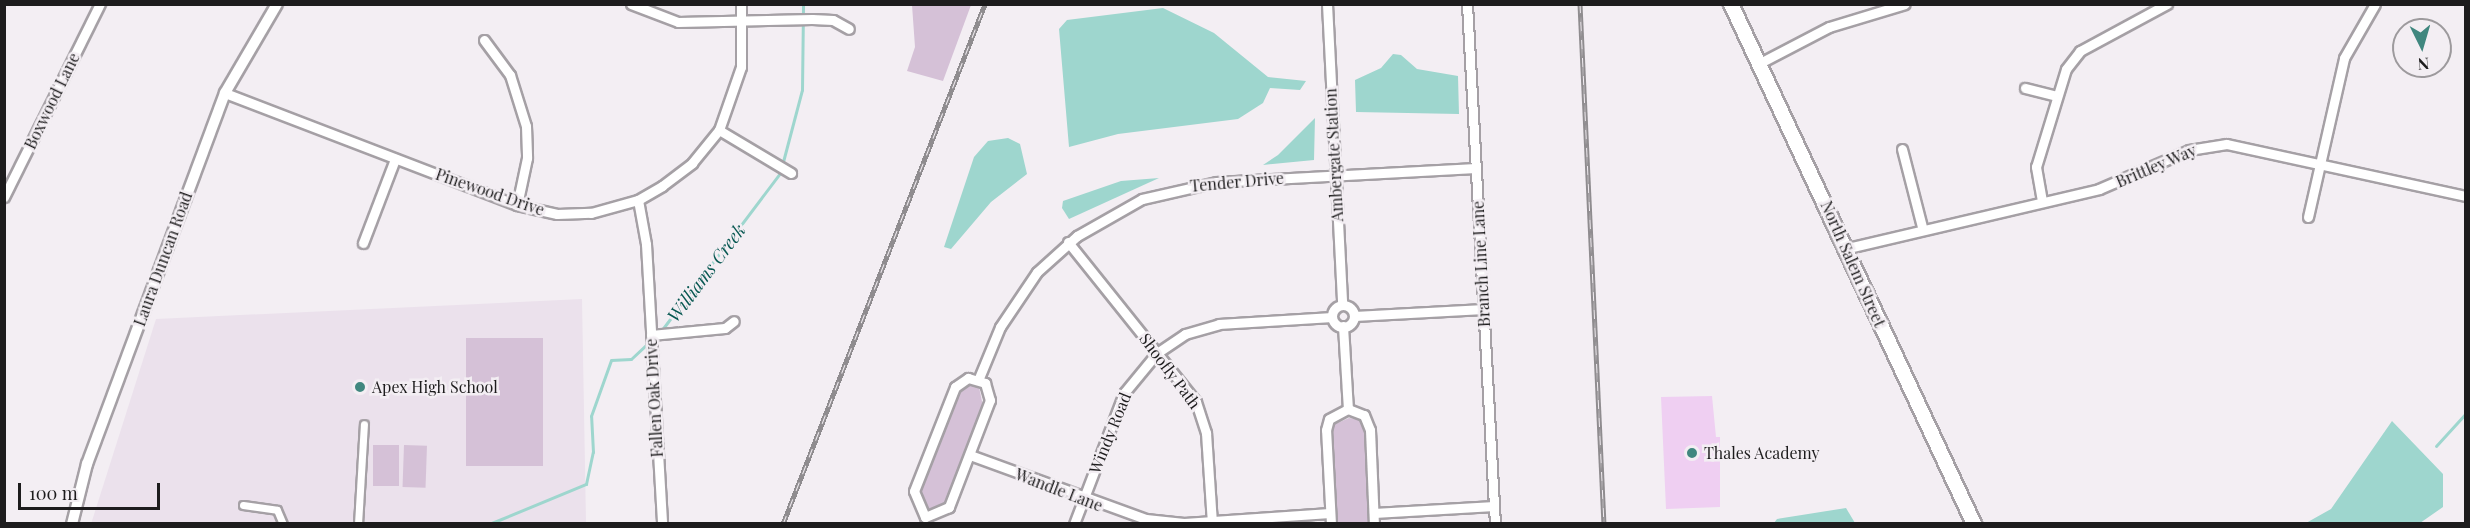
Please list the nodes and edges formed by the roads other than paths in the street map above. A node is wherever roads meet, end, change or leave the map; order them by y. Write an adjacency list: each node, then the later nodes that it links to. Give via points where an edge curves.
1 (100, 4): 26 (street, Boxwood Lane)
2 (277, 4): 16 (street, Laura Duncan Road)
3 (631, 4): 11 (street, via 678,22)
4 (741, 4): 11 (street, Pinewood Drive)
5 (1327, 4): 24 (street, Ambergate Station)
6 (1467, 4): 22 (street, Branch Line Lane)
7 (1731, 4): 14 (main road, North Salem Street)
8 (1905, 4): 14 (street, via 1829,27)
9 (2167, 4): 17 (street, via 2080,51)
10 (2375, 4): 21 (street, via 2344,58)
11 (742, 20): 12 (street, via 833,20); 18 (street, Pinewood Drive, via 737,84)
12 (849, 30)
13 (484, 40): 29 (street, via 510,75 526,126 527,158)
14 (1758, 64): 34 (main road, North Salem Street)
15 (2025, 88): 17 (street)
16 (225, 93): 20 (street, Pinewood Drive); 54 (street, Laura Duncan Road, via 87,464)
17 (2057, 96): 28 (street, via 2036,167)
18 (719, 130): 23 (street); 27 (street, Pinewood Drive, via 682,172)
19 (1902, 148): 31 (street)
20 (395, 159): 29 (street, Pinewood Drive); 33 (street)
21 (2322, 162): 25 (street, Brittley Way); 28 (street, Brittley Way, via 2238,144 2206,146 2114,184); 30 (street)
22 (1476, 168): 24 (street, Tender Drive); 36 (street, Branch Line Lane)
23 (791, 173)
24 (1335, 176): 32 (street, Tender Drive, via 1178,188 1125,207); 35 (street, Ambergate Station)
25 (2466, 196)
26 (4, 197)
27 (638, 200): 29 (street, Pinewood Drive, via 575,214); 41 (street, Fallen Oak Drive)
28 (2042, 201): 31 (street, Brittley Way)
29 (518, 205)
30 (2308, 218)
31 (1922, 227): 34 (street, Brittley Way)
32 (1068, 242): 42 (street, Shoofly Path); 43 (street, Tender Drive, via 1015,302)
33 (363, 243)
34 (1848, 248): 62 (main road, North Salem Street)
35 (1342, 305): 37 (street); 38 (street)
36 (1484, 309): 38 (street); 49 (street, Branch Line Lane)
37 (1332, 316): 40 (street); 42 (street, Windy Road, via 1219,324 1185,334)
38 (1354, 316): 40 (street)
39 (734, 321): 41 (street, via 725,328)
40 (1343, 326): 44 (street)
41 (651, 335): 57 (street, Fallen Oak Drive)
42 (1157, 353): 47 (street, Windy Road, via 1124,393); 53 (street, Shoofly Path, via 1203,417)
43 (979, 378): 46 (street, via 990,400); 52 (street, via 955,387 933,440 914,491 914,503)
44 (1348, 409): 50 (street, via 1329,419 1326,430); 51 (street, via 1364,415 1370,430)
45 (364, 424): 56 (street)
46 (970, 455): 47 (street, Wandle Lane); 52 (street, via 949,507)
47 (1083, 500): 53 (street, Wandle Lane, via 1146,519); 58 (street, Windy Road)
48 (243, 505): 55 (street, via 277,510)
49 (1494, 506): 51 (street); 61 (street, Branch Line Lane)
50 (1330, 513): 53 (street, Wandle Lane); 59 (street)
51 (1374, 513): 60 (street)
52 (923, 520)
53 (1212, 523)
54 (72, 524)
55 (283, 524)
56 (358, 524)
57 (662, 524)
58 (1074, 524)
59 (1331, 524)
60 (1374, 524)
61 (1495, 524)
62 (1974, 524)

